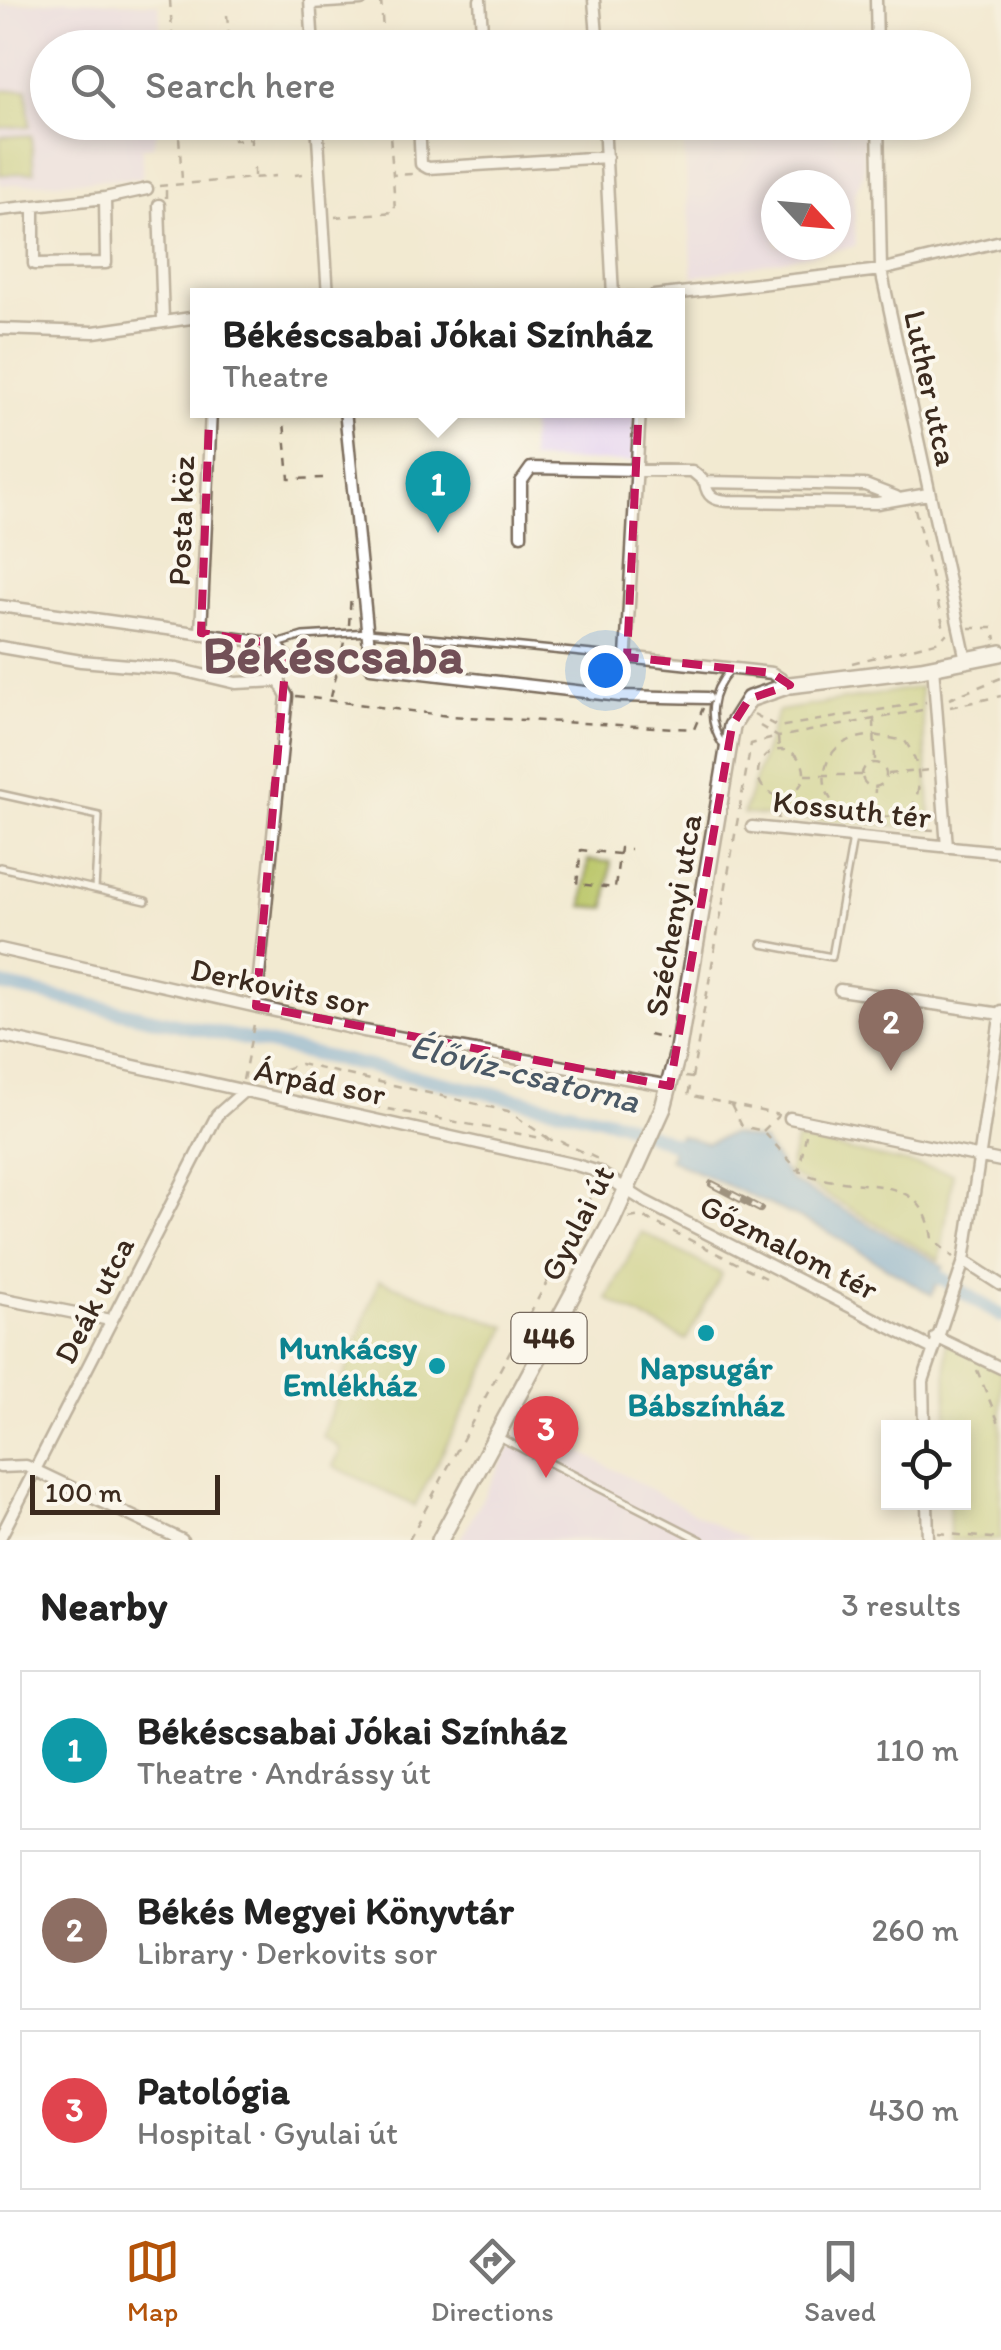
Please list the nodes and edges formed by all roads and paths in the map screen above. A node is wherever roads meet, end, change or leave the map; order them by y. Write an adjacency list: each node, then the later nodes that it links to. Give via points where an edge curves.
1 (170, 0): 9 (path)
2 (361, 0): 7 (street)
3 (381, 0): 12 (path)
4 (480, 0): 13 (street)
5 (594, 0): 14 (street)
6 (876, 0): 15 (street)
7 (311, 1): 11 (street)
8 (227, 16): 10 (path)
9 (173, 30)
10 (228, 30)
11 (312, 30)
12 (383, 30)
13 (482, 30)
14 (596, 30)
15 (877, 30)
16 (179, 140): 30 (path)
17 (251, 140): 22 (path)
18 (318, 140): 25 (street)
19 (420, 140): 23 (street, via 421,164 428,168)
20 (606, 140): 23 (street)
21 (878, 140): 39 (street, Luther utca)
22 (251, 144)
23 (607, 157): 41 (street)
24 (254, 168): 29 (path)
25 (320, 172): 26 (path); 37 (street)
26 (295, 174)
27 (393, 175): 37 (path, via 396,212)
28 (276, 176): 29 (path)
29 (254, 178): 30 (path)
30 (182, 182): 31 (path)
31 (166, 184)
32 (147, 189): 33 (street)
33 (104, 198): 35 (street); 35 (street, via 106,263 34,264)
34 (159, 205): 44 (street)
35 (34, 209): 36 (street)
36 (0, 210)
37 (324, 218): 40 (street)
38 (1001, 241): 39 (street)
39 (881, 270): 42 (street); 53 (street, Luther utca)
40 (328, 288)
41 (613, 288)
42 (685, 292)
43 (190, 318): 44 (street)
44 (164, 320): 45 (street, via 94,332)
45 (0, 329)
46 (211, 418): 62 (street, Posta köz)
47 (285, 418): 51 (path, via 290,478)
48 (346, 418): 61 (street)
49 (640, 418): 50 (street)
50 (638, 467): 52 (street, via 692,471); 56 (street, via 530,468 522,482); 67 (street)
51 (322, 478)
52 (706, 482): 55 (street, via 865,484); 55 (street, via 715,500 877,503)
53 (928, 494): 54 (street); 59 (street, Luther utca)
54 (912, 496): 55 (street); 63 (path)
55 (897, 497)
56 (521, 535)
57 (351, 593): 60 (path)
58 (0, 606): 62 (street)
59 (960, 630): 63 (path); 66 (path, via 994,628); 68 (street, Luther utca)
60 (349, 632): 61 (lane); 64 (lane); 76 (path, via 331,698 449,716 694,729)
61 (369, 632): 67 (lane); 76 (street, via 371,667 620,696)
62 (201, 633): 64 (street)
63 (945, 634): 69 (path)
64 (276, 644): 73 (street, via 286,657)
65 (0, 647): 73 (street, via 236,683)
66 (1000, 653): 68 (main road)
67 (626, 657): 71 (street)
68 (966, 660): 70 (main road)
69 (854, 661)
70 (933, 666): 74 (main road); 77 (street, Kossuth tér)
71 (732, 668): 74 (street, via 772,673); 88 (lane, via 717,685 710,723)
72 (1001, 678): 77 (path)
73 (279, 682): 118 (street, via 287,696)
74 (790, 686): 79 (main road)
75 (1001, 696): 80 (path)
76 (707, 698)
77 (936, 701): 78 (path); 83 (street, Kossuth tér)
78 (911, 704): 79 (path, via 778,727); 81 (path)
79 (740, 706): 88 (main road, 446)
80 (950, 707)
81 (921, 711): 82 (path); 83 (path)
82 (874, 720): 85 (path); 86 (path)
83 (938, 724): 90 (street, Kossuth tér)
84 (760, 726): 86 (path)
85 (874, 734): 89 (path); 91 (path, via 904,740); 96 (path, via 838,746)
86 (778, 737): 87 (path); 92 (path, via 750,744)
87 (780, 750): 93 (path, via 763,759); 95 (path, via 797,758)
88 (728, 753): 122 (main road, Széchenyi utca / 446)
89 (875, 762): 94 (path); 97 (path)
90 (941, 768): 91 (path); 108 (street, Kossuth tér)
91 (918, 771): 94 (path); 102 (path, via 919,791)
92 (746, 772): 93 (path); 123 (path)
93 (758, 772): 100 (path, via 766,790)
94 (886, 774): 98 (path)
95 (804, 775): 96 (path); 100 (path, via 797,789)
96 (824, 775): 97 (path); 101 (path, via 830,800 848,813)
97 (862, 775): 98 (path)
98 (875, 787): 101 (path)
99 (0, 794): 113 (lane, via 100,816)
100 (780, 796): 104 (path)
101 (873, 816): 102 (path); 106 (path)
102 (904, 816): 107 (path)
103 (752, 827): 104 (street, Kossuth tér)
104 (777, 829): 105 (street, Kossuth tér)
105 (853, 837): 106 (street, Kossuth tér); 115 (lane, via 832,957)
106 (872, 839): 107 (street, Kossuth tér)
107 (909, 843): 108 (street, Kossuth tér)
108 (947, 847): 110 (street, Kossuth tér)
109 (630, 849): 111 (path, via 620,848)
110 (1001, 852)
111 (619, 854): 111 (path, via 616,888 577,884 581,850)
112 (0, 867): 113 (lane)
113 (94, 889): 114 (lane)
114 (146, 900)
115 (762, 944)
116 (0, 949): 118 (street, Derkovits sor)
117 (840, 990): 119 (street)
118 (258, 1006): 124 (street, Derkovits sor, via 364,1031); 127 (path)
119 (1001, 1013): 134 (street)
120 (0, 1036): 127 (street, Árpád sor)
121 (649, 1036): 122 (path)
122 (679, 1042): 124 (main road, Széchenyi utca / 446)
123 (692, 1078): 124 (path); 129 (path, via 688,1095)
124 (671, 1080): 138 (main road, Gyulai út / 446)
125 (250, 1081): 126 (path); 127 (path); 133 (path, via 300,1064 508,1110)
126 (266, 1085)
127 (243, 1086): 137 (street, Árpád sor); 145 (street, Deák utca, via 217,1115)
128 (360, 1104): 133 (path)
129 (731, 1104): 130 (path); 132 (path, via 742,1126)
130 (784, 1117): 131 (street); 132 (path)
131 (806, 1123): 134 (street); 136 (path)
132 (762, 1131): 136 (path)
133 (551, 1140): 137 (path, via 605,1160)
134 (978, 1158): 135 (street); 141 (street)
135 (1001, 1161)
136 (799, 1171): 141 (path, via 816,1180 901,1190 930,1219 932,1238)
137 (599, 1172): 138 (street, Árpád sor); 139 (path)
138 (626, 1189): 140 (main road, Gyulai út / 446); 146 (street, Gőzmalom tér)
139 (587, 1207): 140 (path); 159 (path)
140 (612, 1220): 142 (path, via 642,1216); 151 (main road, Gyulai út / 446)
141 (964, 1261): 143 (street); 146 (street)
142 (778, 1284)
143 (1001, 1284)
144 (0, 1298): 145 (street)
145 (110, 1320): 153 (street, Deák utca)
146 (933, 1343): 147 (street, Gőzmalom tér); 149 (street, via 923,1381)
147 (1001, 1368)
148 (976, 1369): 150 (path)
149 (924, 1420)
150 (1001, 1428)
151 (496, 1436): 160 (main road, Gyulai út / 446); 161 (lane)
152 (0, 1467): 153 (street)
153 (37, 1471): 156 (street, Deák utca); 158 (street)
154 (927, 1510): 155 (street)
155 (928, 1536): 157 (path)
156 (0, 1538)
157 (1001, 1539)
158 (182, 1540)
159 (409, 1540)
160 (440, 1540)
161 (701, 1540)

